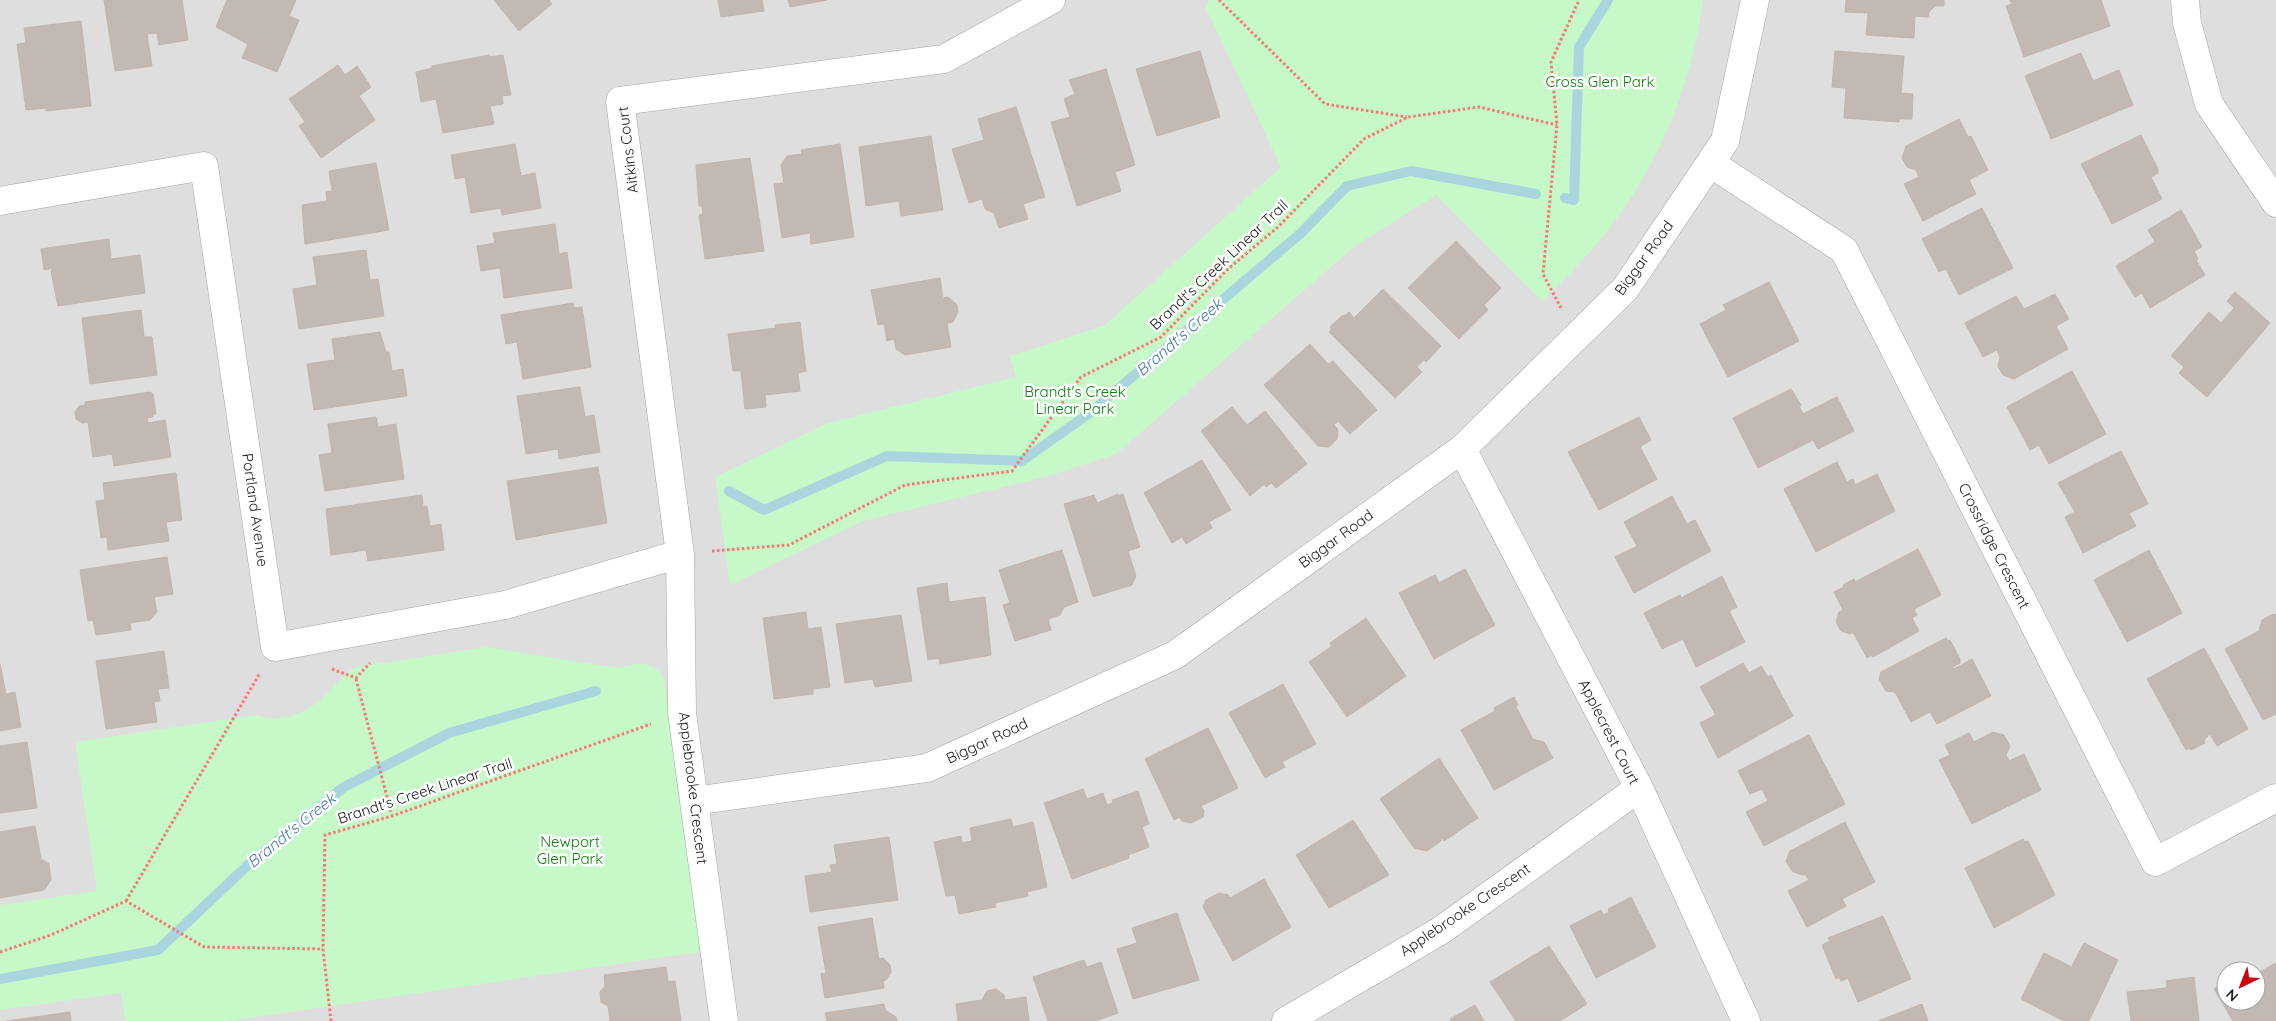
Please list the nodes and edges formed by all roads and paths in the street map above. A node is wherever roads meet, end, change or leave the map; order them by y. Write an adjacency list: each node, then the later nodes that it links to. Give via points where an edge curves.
1 (1051, 0): 13 (street, Aitkins Court, via 944,59 620,100)
2 (1219, 0): 6 (path, via 1325,104)
3 (1579, 0): 7 (path, via 1552,62)
4 (1755, 0): 8 (street, Biggar Road, via 1725,141)
5 (2185, 0): 10 (street, via 2186,23 2209,104)
6 (1408, 117): 7 (path, Brandt's Creek Linear Trail, via 1479,107); 13 (path, Brandt's Creek Linear Trail, via 1364,139 1278,227 1228,270 1161,338 1081,377 1012,471 905,486 789,545)
7 (1557, 125): 11 (path, via 1543,274)
8 (1710, 163): 11 (street, Biggar Road, via 1626,289); 18 (street, Crossridge Crescent, via 1844,250 2155,862)
9 (0, 201): 14 (street, Portland Avenue, via 204,166)
10 (2276, 203)
11 (1577, 337): 12 (street, Biggar Road)
12 (1462, 449): 17 (street, Applecrest Court); 19 (street, Biggar Road, via 1175,655 927,768)
13 (680, 554): 14 (street, via 506,605); 16 (street, Applebrooke Crescent)
14 (275, 647): 21 (path)
15 (356, 678): 20 (path)
16 (682, 713): 19 (street, Applebrooke Crescent); 20 (path, Brandt's Creek Linear Trail)
17 (1639, 788): 26 (street, Applebrooke Crescent, via 1440,931); 27 (street, Applecrest Court)
18 (2276, 798)
19 (694, 800): 25 (street, Applebrooke Crescent)
20 (392, 816): 22 (path, Brandt's Creek Linear Trail, via 325,835)
21 (126, 901): 22 (path, via 204,947); 23 (path, via 51,935)
22 (323, 949): 24 (path)
23 (0, 952)
24 (331, 1021)
25 (724, 1021)
26 (1286, 1021)
27 (1746, 1021)

